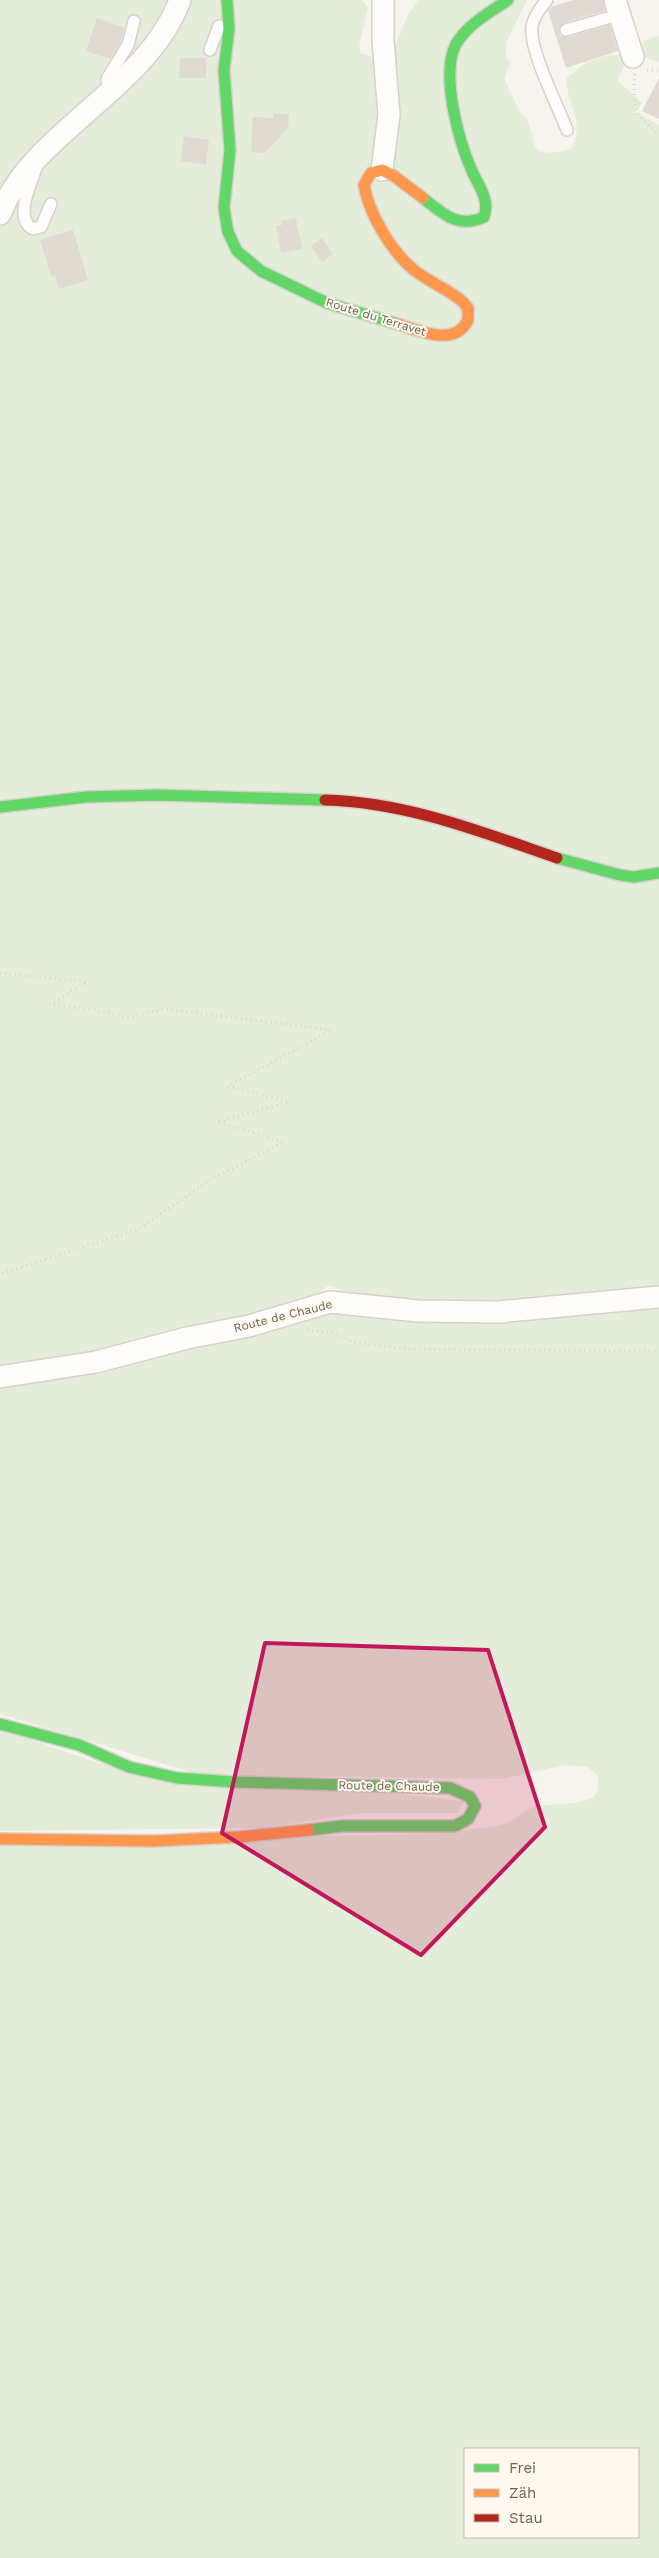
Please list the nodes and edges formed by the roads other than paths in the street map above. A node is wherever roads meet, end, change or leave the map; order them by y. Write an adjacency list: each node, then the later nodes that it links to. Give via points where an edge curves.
1 (180, 0): 12 (street, via 154,44)
2 (227, 0): 7 (street, Route du Terravet)
3 (383, 0): 15 (street, via 389,115)
4 (508, 0): 15 (street, via 462,36 450,57 448,68 462,143 486,198 484,217 471,224 457,223 406,182)
5 (547, 0): 13 (lane, via 532,27 534,48)
6 (617, 7): 9 (lane); 11 (street)
7 (228, 12): 10 (lane, via 224,14); 15 (street, Route du Terravet, via 224,70 230,150 224,208 228,232 237,251 261,271 343,309 427,334 450,336 458,333 469,320 468,308 456,296 408,265 366,198 366,178)
8 (134, 21): 12 (lane, via 128,45 107,79)
9 (566, 30)
10 (210, 50)
11 (634, 63)
12 (110, 92): 14 (street)
13 (567, 130)
14 (39, 157): 16 (lane, via 24,206 28,227 41,227); 17 (street, via 17,183)
15 (382, 170)
16 (52, 204)
17 (0, 214)
18 (0, 807): 19 (street, via 86,797 337,800 442,818 571,863 620,875 634,877)
19 (659, 873)
20 (659, 1297): 21 (street, Route de Chaude, via 498,1312 418,1311 330,1302 249,1326 187,1338 96,1362)
21 (0, 1377)
22 (0, 1724): 23 (street, Route de Chaude, via 79,1745 128,1768 177,1778 450,1788 470,1797 474,1806 466,1822 455,1826 342,1826 239,1837 154,1841)
23 (0, 1839)

